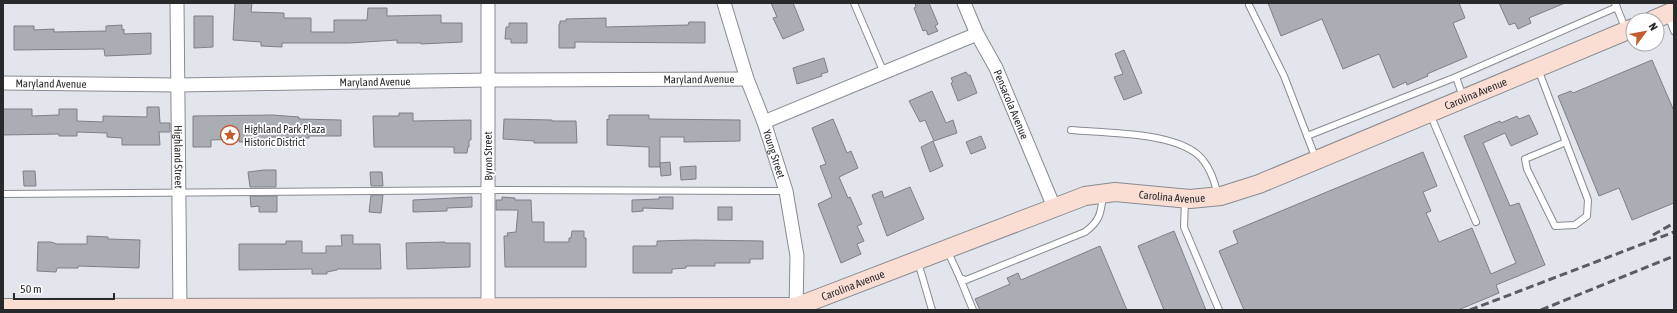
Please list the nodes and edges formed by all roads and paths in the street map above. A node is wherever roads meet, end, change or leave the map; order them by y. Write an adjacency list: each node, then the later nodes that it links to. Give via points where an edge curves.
1 (177, 3): 19 (street, Highland Street)
2 (488, 3): 17 (street, Byron Street)
3 (724, 3): 16 (street, Young Street)
4 (854, 3): 14 (lane)
5 (964, 3): 12 (street, Pensacola Avenue)
6 (1249, 5): 24 (lane, via 1284,76)
7 (1616, 5): 9 (lane); 15 (lane)
8 (1665, 15): 10 (lane)
9 (1625, 21)
10 (1674, 31)
11 (1625, 32): 13 (street, Carolina Avenue)
12 (977, 34): 14 (street); 34 (street, Pensacola Avenue, via 996,68)
13 (1538, 68): 20 (street, Carolina Avenue); 25 (lane)
14 (884, 73): 22 (street)
15 (1456, 77): 20 (lane); 24 (lane)
16 (747, 79): 17 (street, Maryland Avenue); 22 (street, Young Street)
17 (488, 80): 19 (street, Maryland Avenue); 27 (street, Byron Street)
18 (3, 83): 19 (street, Maryland Avenue)
19 (178, 85): 29 (street, Highland Street)
20 (1463, 99): 21 (street, Carolina Avenue)
21 (1429, 113): 26 (street, Carolina Avenue); 35 (lane)
22 (764, 122): 28 (street, Young Street)
23 (1071, 130): 32 (lane, via 1159,138 1181,144 1197,154 1209,169)
24 (1307, 136): 26 (lane)
25 (1566, 142): 25 (lane, via 1588,200 1587,216 1575,225 1555,226 1527,169 1526,158)
26 (1316, 160): 32 (street, Carolina Avenue, via 1259,184)
27 (489, 190): 28 (lane); 29 (lane); 41 (street, Byron Street)
28 (786, 191): 42 (street, Young Street, via 797,256)
29 (179, 193): 30 (lane); 40 (street, Highland Street)
30 (3, 194)
31 (1104, 194): 33 (street, Carolina Avenue, via 1115,192); 34 (street, Carolina Avenue, via 1085,196); 38 (lane, via 1101,213 1094,225 1085,232 966,280)
32 (1218, 196): 33 (street, Carolina Avenue)
33 (1185, 198): 45 (lane, via 1184,227)
34 (1054, 207): 36 (street, Carolina Avenue)
35 (1476, 222)
36 (947, 249): 37 (street, Carolina Avenue); 38 (lane)
37 (917, 261): 42 (street, Carolina Avenue); 43 (lane)
38 (960, 278): 44 (lane)
39 (3, 308): 40 (street, Carolina Avenue)
40 (180, 309): 41 (street, Carolina Avenue)
41 (488, 309): 42 (street, Carolina Avenue)
42 (796, 309)
43 (932, 310)
44 (973, 310)
45 (1219, 310)

